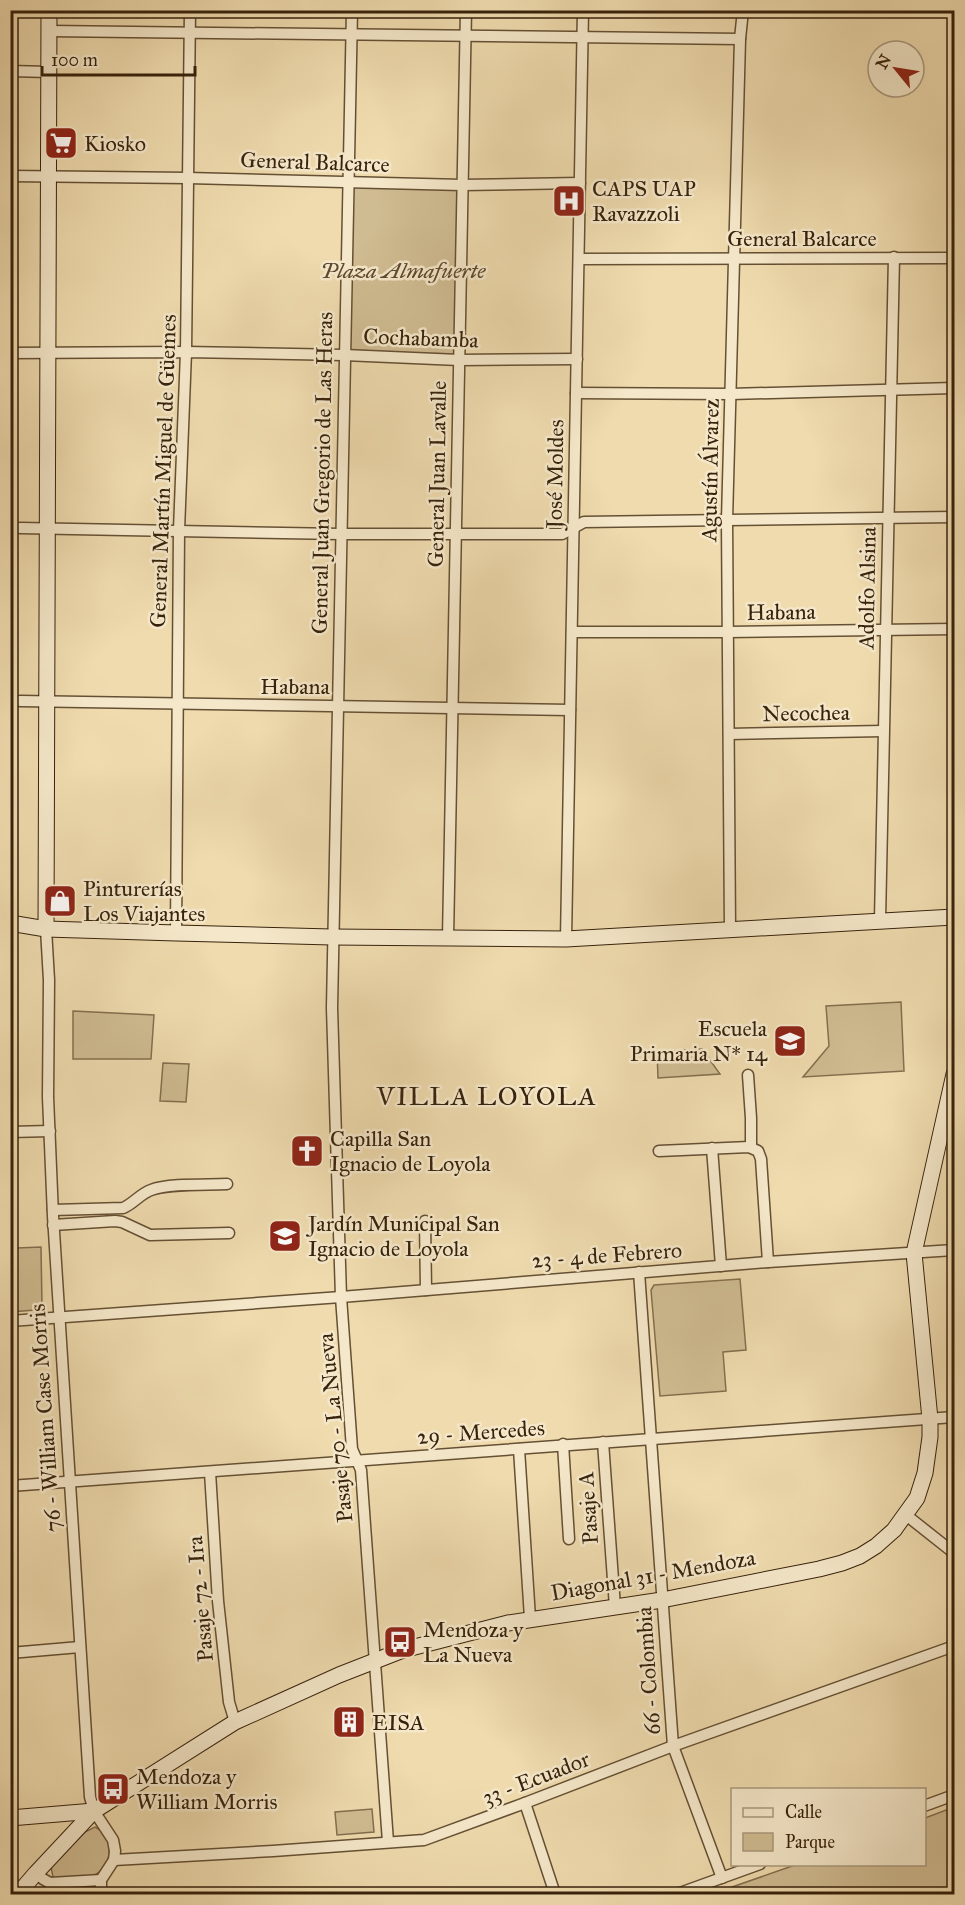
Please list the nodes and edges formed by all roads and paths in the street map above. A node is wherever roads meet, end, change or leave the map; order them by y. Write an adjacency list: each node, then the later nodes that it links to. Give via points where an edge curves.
1 (50, 10): 7 (street)
2 (190, 10): 8 (street, General Martín Miguel de Güemes)
3 (352, 10): 9 (street, General Juan Gregorio de Las Heras)
4 (466, 10): 10 (street, General Juan Lavalle)
5 (583, 10): 11 (street, José Moldes)
6 (742, 10): 12 (street, Agustín Álvarez)
7 (49, 31): 8 (street); 14 (street)
8 (190, 32): 9 (street); 17 (street, General Martín Miguel de Güemes)
9 (351, 34): 10 (street); 18 (street, General Juan Gregorio de Las Heras)
10 (465, 36): 11 (street); 20 (street, General Juan Lavalle)
11 (583, 37): 12 (street); 19 (street, José Moldes)
12 (740, 39): 22 (street, Agustín Álvarez)
13 (10, 71): 14 (street)
14 (49, 72): 16 (street)
15 (10, 176): 16 (street, General Balcarce)
16 (49, 176): 17 (street, General Balcarce); 25 (street)
17 (188, 178): 18 (street, General Balcarce); 26 (street, General Martín Miguel de Güemes)
18 (348, 183): 20 (street, General Balcarce); 28 (street, General Juan Gregorio de Las Heras)
19 (580, 183): 20 (street, General Balcarce); 24 (street, José Moldes)
20 (462, 185): 30 (street, General Juan Lavalle)
21 (894, 257): 22 (street, General Balcarce); 23 (street, General Balcarce); 32 (street, Adolfo Alsina)
22 (734, 258): 24 (street, General Balcarce); 34 (street, Agustín Álvarez)
23 (954, 258)
24 (579, 259): 29 (street, José Moldes)
25 (47, 352): 26 (street, Cochabamba); 27 (street, Cochabamba); 39 (street)
26 (186, 352): 28 (street, Cochabamba); 41 (street, General Martín Miguel de Güemes)
27 (10, 353)
28 (344, 355): 30 (street, Cochabamba); 42 (street, General Juan Gregorio de Las Heras)
29 (577, 359): 30 (street, Cochabamba); 33 (street, José Moldes)
30 (459, 360): 43 (street, General Juan Lavalle)
31 (954, 388): 32 (street)
32 (891, 389): 34 (street); 36 (street, Adolfo Alsina)
33 (576, 393): 34 (street); 40 (street, José Moldes)
34 (730, 394): 37 (street, Agustín Álvarez)
35 (954, 517): 36 (street)
36 (888, 518): 37 (street); 45 (street, Adolfo Alsina)
37 (727, 520): 40 (street, via 584,522); 47 (street, Agustín Álvarez)
38 (20, 528): 39 (street)
39 (47, 528): 41 (street); 49 (street)
40 (573, 529): 43 (street, via 562,534); 46 (street, José Moldes)
41 (179, 530): 42 (street); 50 (street, General Martín Miguel de Güemes)
42 (340, 534): 43 (street); 51 (street, General Juan Gregorio de Las Heras)
43 (455, 534): 52 (street, General Juan Lavalle)
44 (954, 629): 45 (street, Habana)
45 (886, 630): 47 (street, Habana); 54 (street, Adolfo Alsina)
46 (572, 632): 47 (street, Habana); 53 (street, José Moldes)
47 (728, 633): 55 (street, Agustín Álvarez)
48 (20, 701): 49 (street, Habana)
49 (46, 701): 50 (street, Habana); 59 (street)
50 (177, 705): 51 (street, Habana); 61 (street, General Martín Miguel de Güemes)
51 (337, 706): 52 (street, Habana); 62 (street, General Juan Gregorio de Las Heras)
52 (452, 708): 53 (street, Habana); 63 (street, General Juan Lavalle)
53 (570, 710): 64 (street, José Moldes)
54 (883, 731): 55 (street, Necochea); 57 (street, Adolfo Alsina)
55 (729, 734): 60 (street, Agustín Álvarez)
56 (954, 916): 57 (street)
57 (880, 920): 60 (street)
58 (10, 923): 59 (street)
59 (46, 929): 61 (street); 67 (street, 76 - William Case Morris)
60 (730, 930): 64 (street)
61 (176, 933): 62 (street)
62 (332, 937): 63 (street); 83 (street, Pasaje 70 - La Nueva)
63 (448, 938): 64 (street)
64 (566, 939)
65 (954, 1074): 78 (street, Diagonal 31 - Mendoza)
66 (748, 1075): 70 (street)
67 (50, 1131): 68 (street); 73 (street, 76 - William Case Morris)
68 (10, 1132)
69 (712, 1148): 70 (street); 71 (street); 80 (street)
70 (751, 1148): 79 (street, via 758,1151 761,1160)
71 (659, 1151)
72 (227, 1184): 73 (street, via 161,1187 123,1208)
73 (52, 1210): 75 (street, 76 - William Case Morris)
74 (425, 1221): 82 (street)
75 (53, 1225): 76 (street, via 116,1221 150,1235); 84 (street, 76 - William Case Morris)
76 (229, 1233)
77 (954, 1250): 78 (street, 23 - 4 de Febrero)
78 (914, 1253): 79 (street, 23 - 4 de Febrero); 87 (street, Diagonal 31 - Mendoza)
79 (768, 1262): 80 (street, 23 - 4 de Febrero)
80 (721, 1266): 81 (street, 23 - 4 de Febrero)
81 (639, 1272): 82 (street, 23 - 4 de Febrero); 88 (street, 66 - Colombia)
82 (426, 1290): 83 (street, 23 - 4 de Febrero)
83 (341, 1297): 84 (street, 23 - 4 de Febrero); 92 (street, Pasaje 70 - La Nueva, via 352,1449)
84 (58, 1317): 85 (street, 23 - 4 de Febrero); 94 (street, 76 - William Case Morris)
85 (10, 1321)
86 (954, 1417): 87 (street, 29 - Mercedes)
87 (930, 1419): 88 (street, 29 - Mercedes); 96 (street, Diagonal 31 - Mendoza, via 925,1473 917,1498)
88 (652, 1439): 89 (street, 29 - Mercedes); 99 (street, 66 - Colombia)
89 (603, 1442): 90 (street, 29 - Mercedes); 100 (street, Pasaje A)
90 (563, 1444): 91 (street, 29 - Mercedes); 97 (street)
91 (519, 1449): 92 (street, 29 - Mercedes); 101 (street)
92 (357, 1460): 93 (street, 29 - Mercedes); 105 (street, Pasaje 70 - La Nueva, via 361,1470)
93 (210, 1472): 94 (street, 29 - Mercedes); 106 (street, Pasaje 72 - Ira, via 218,1601 229,1702)
94 (69, 1482): 95 (street, 29 - Mercedes); 102 (street, 76 - William Case Morris)
95 (10, 1486)
96 (906, 1515): 98 (street); 99 (street, Diagonal 31 - Mendoza, via 876,1546 842,1563)
97 (569, 1539)
98 (954, 1553)
99 (662, 1600): 100 (street, Diagonal 31 - Mendoza); 107 (street, 66 - Colombia)
100 (615, 1607): 101 (street, Diagonal 31 - Mendoza)
101 (530, 1618): 105 (street, Diagonal 31 - Mendoza, via 433,1641)
102 (80, 1647): 104 (street); 111 (street, 76 - William Case Morris)
103 (954, 1647): 107 (street, 33 - Ecuador)
104 (10, 1653)
105 (376, 1660): 106 (street, Diagonal 31 - Mendoza); 113 (street, Pasaje 70 - La Nueva)
106 (235, 1722): 111 (street, Diagonal 31 - Mendoza)
107 (673, 1746): 109 (street, 33 - Ecuador); 117 (street, 66 - Colombia)
108 (954, 1795): 110 (street)
109 (525, 1803): 113 (street, 33 - Ecuador, via 424,1840); 121 (street)
110 (926, 1805)
111 (94, 1812): 112 (street); 114 (street, 76 - William Case Morris, via 113,1840); 116 (street, Diagonal 31 - Mendoza)
112 (10, 1818)
113 (388, 1842): 114 (street, 33 - Ecuador)
114 (114, 1860): 118 (street)
115 (755, 1866): 117 (street)
116 (36, 1873): 118 (street, via 50,1883); 119 (street, Diagonal 31 - Mendoza)
117 (722, 1878): 122 (street)
118 (101, 1880): 120 (street)
119 (18, 1894)
120 (101, 1894)
121 (555, 1894)
122 (677, 1894)

